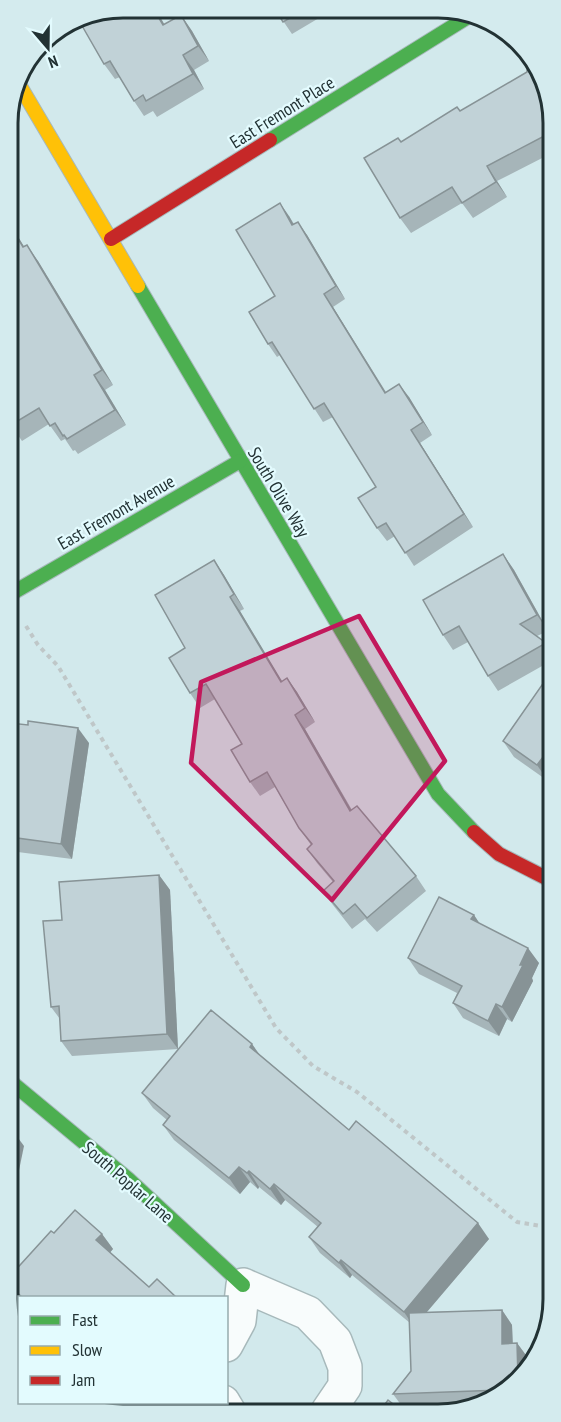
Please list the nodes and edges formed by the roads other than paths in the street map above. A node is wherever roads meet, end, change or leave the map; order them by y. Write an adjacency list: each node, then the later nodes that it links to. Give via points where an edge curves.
1 (461, 21): 3 (street, East Fremont Place)
2 (24, 92): 3 (street, South Olive Way)
3 (111, 239): 4 (street, South Olive Way)
4 (240, 461): 5 (street, East Fremont Avenue); 6 (street, South Olive Way, via 438,794 499,854)
5 (18, 590)
6 (543, 876)
7 (18, 1088): 8 (street, South Poplar Lane, via 128,1179)
8 (243, 1285): 9 (street, via 239,1321); 10 (street, South Poplar Lane, via 308,1313 334,1341 345,1367 345,1386)
9 (228, 1341)
10 (333, 1404)

